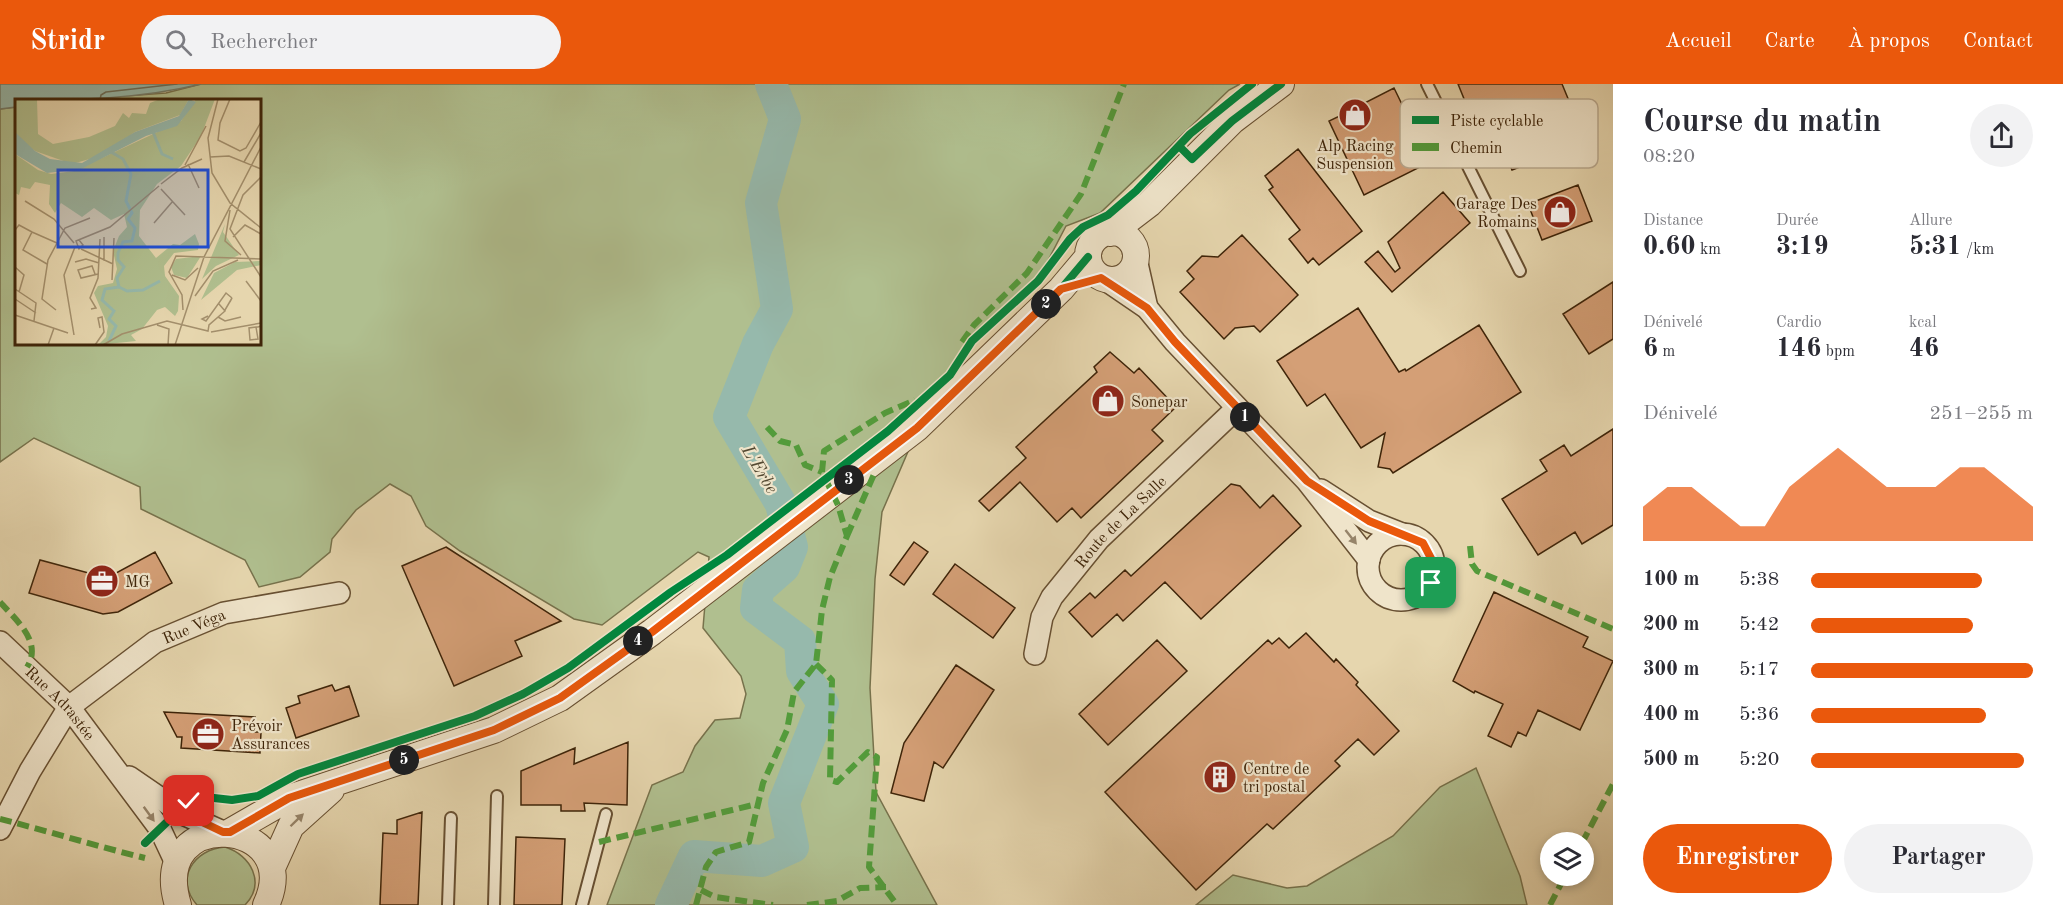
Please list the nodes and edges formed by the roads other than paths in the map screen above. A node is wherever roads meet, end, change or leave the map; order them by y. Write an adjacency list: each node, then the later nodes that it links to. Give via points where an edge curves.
1 (1281, 84): 5 (street, via 1232,121)
2 (1427, 84): 3 (lane)
3 (1434, 99)
4 (1469, 168): 8 (lane)
5 (1149, 204): 6 (street); 7 (street)
6 (1111, 232): 7 (street, via 1120,234); 9 (street, via 1094,240)
7 (1134, 252): 9 (street, via 1132,268 1126,276); 10 (street)
8 (1520, 271)
9 (1098, 272): 10 (street); 20 (street, via 1061,289 917,428 560,698 494,730)
10 (1147, 308): 11 (street)
11 (1237, 408): 12 (street); 17 (street, Route de La Salle, via 1099,539 1053,597 1042,617)
12 (1307, 481): 13 (street, via 1369,521); 14 (street, one-way to 14)
13 (1402, 534): 14 (street, via 1382,541); 14 (street, via 1420,541 1432,556 1432,579 1420,595 1401,600 1383,595 1371,580)
14 (1369, 560)
15 (339, 593): 18 (street, Rue Véga, via 224,612 154,642)
16 (0, 642): 18 (street, Rue Adrastée)
17 (1035, 654)
18 (69, 707): 19 (street, Rue Adrastée); 24 (street)
19 (116, 768): 25 (street, Rue Adrastée, via 183,814); 26 (street, Rue Adrastée, one-way to 26, via 160,829)
20 (338, 783): 25 (street, via 289,798); 27 (street, one-way to 20, via 291,826)
21 (497, 796): 30 (lane)
22 (606, 814): 31 (lane)
23 (450, 818): 29 (lane)
24 (0, 829)
25 (227, 832): 26 (street, via 210,833 189,844); 27 (street, via 249,838 263,851)
26 (176, 863): 28 (street, via 172,884)
27 (273, 892)
28 (178, 905)
29 (448, 905)
30 (494, 905)
31 (582, 905)

